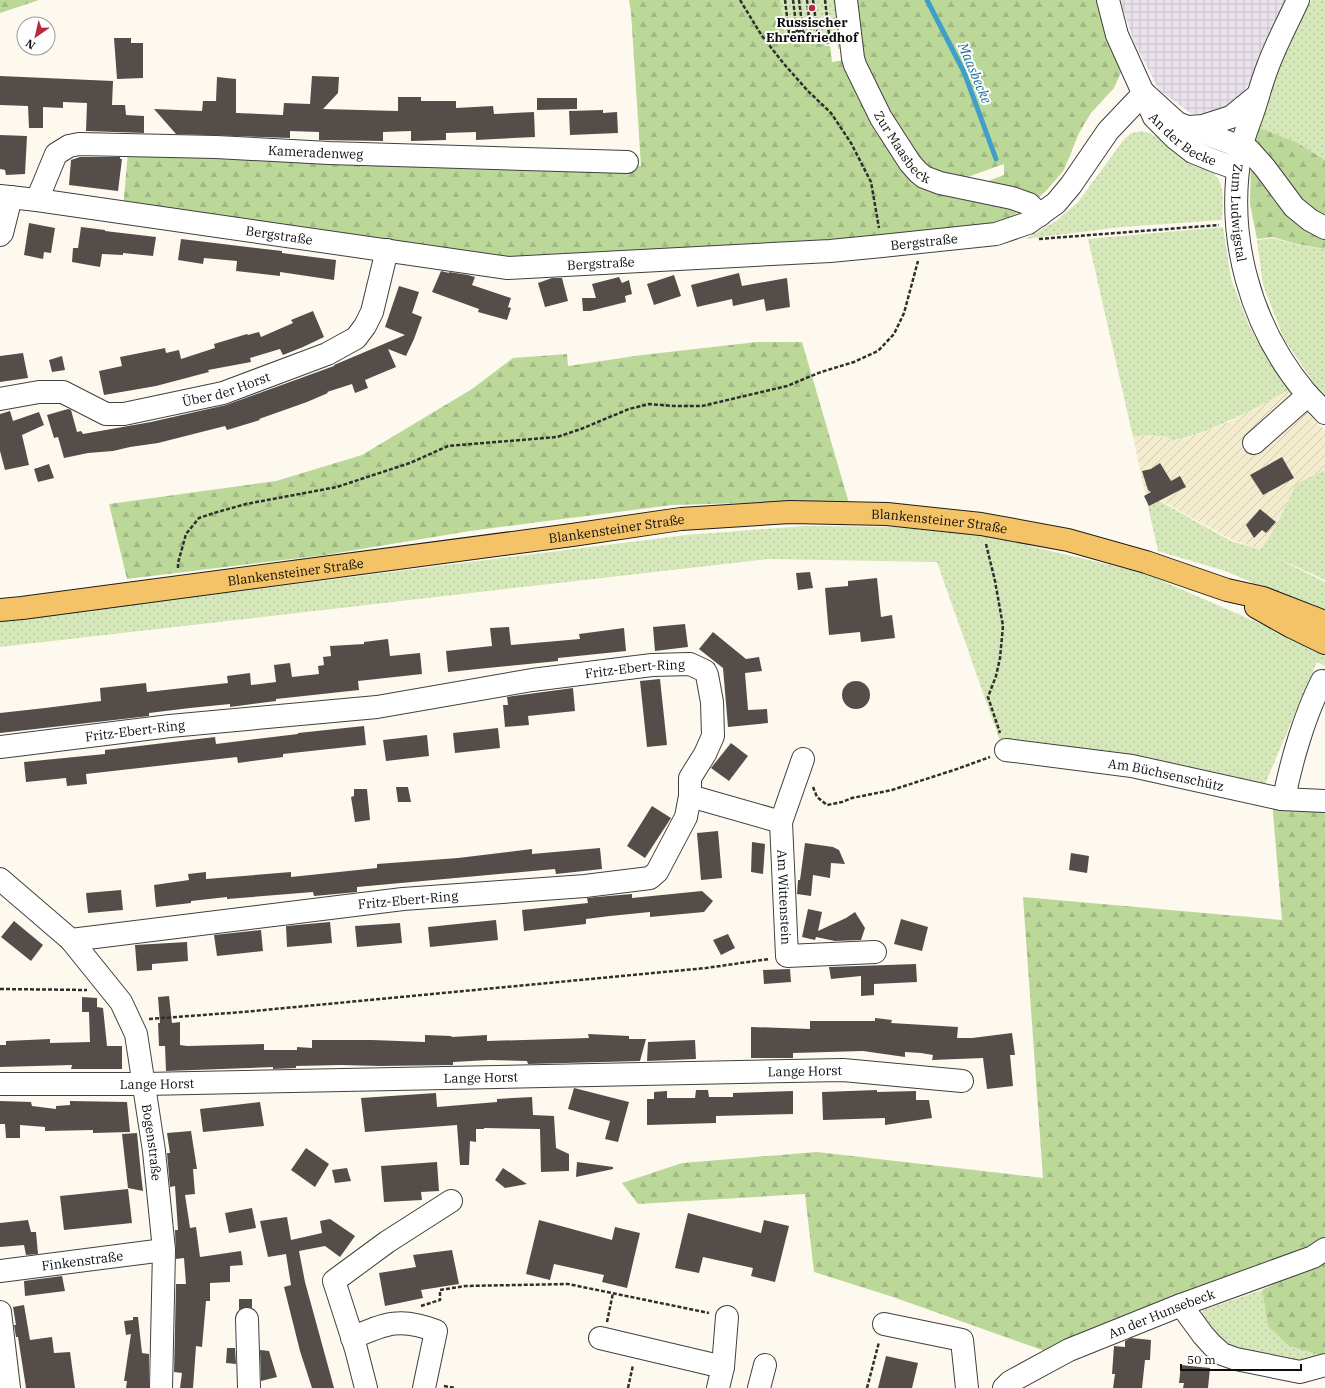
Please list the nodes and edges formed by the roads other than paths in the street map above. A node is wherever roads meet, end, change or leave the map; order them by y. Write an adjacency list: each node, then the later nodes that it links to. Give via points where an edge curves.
1 (846, 0): 11 (street, Zur Maasbeck, via 855,65 881,118 914,168 924,177 940,183 1029,204)
2 (1108, 0): 4 (street, An der Becke, via 1117,35)
3 (1298, 0): 5 (street, Zum Ludwigstal, via 1268,65)
4 (1144, 93): 6 (street, An der Becke, via 1177,123); 7 (street, An der Becke, via 1154,117 1193,152 1215,161); 11 (street, Bergstraße, via 1108,131 1072,185 1056,203)
5 (1258, 95): 6 (street, An der Becke, via 1231,117 1203,126); 7 (street, Zum Ludwigstal)
6 (1188, 127): 7 (street, An der Becke)
7 (1240, 158): 12 (street, via 1249,150 1294,207); 15 (street, Zum Ludwigstal, via 1236,205 1242,262 1248,288 1273,345)
8 (627, 162): 10 (street, Kameradenweg, via 79,144 68,146 56,154)
9 (5, 197): 10 (street, Bergstraße); 13 (street)
10 (37, 200): 14 (street, Bergstraße)
11 (1040, 215): 14 (street, Bergstraße, via 1028,223 996,234 830,251 508,268)
12 (1325, 228)
13 (0, 235)
14 (386, 250): 16 (street, Über der Horst, via 372,312 365,326 356,338 327,354 223,393 124,414 106,414 63,392 40,392)
15 (1308, 395): 17 (street, Zum Ludwigstal); 18 (street)
16 (0, 399)
17 (1325, 413)
18 (1254, 443)
19 (1227, 590): 20 (main road, Blankensteiner Straße, via 1146,562 1068,540 982,524 887,514 790,512 681,519); 21 (main road, Blankensteiner Straße, via 1263,598); 22 (main road, Blankensteiner Straße)
20 (0, 610)
21 (1325, 622)
22 (1325, 643)
23 (1325, 683): 28 (street, via 1322,681 1311,702)
24 (0, 747): 27 (street, Fritz-Ebert-Ring, via 170,726 377,706 532,680 652,665 684,664 699,668 708,675 712,702 712,740 690,778)
25 (1006, 750): 28 (street, Am Büchsenschütz, via 1132,766)
26 (803, 759): 30 (street, Am Wittenstein)
27 (690, 796): 30 (street); 32 (street, Fritz-Ebert-Ring, via 686,817 657,872 650,878 585,886 403,899)
28 (1284, 799): 29 (street, Am Büchsenschütz)
29 (1325, 801)
30 (781, 822): 33 (street, Am Wittenstein, via 787,956)
31 (0, 879): 32 (street, Bogenstraße)
32 (71, 940): 36 (street, Bogenstraße, via 121,1002 131,1021 139,1044)
33 (875, 952)
34 (962, 1081): 36 (street, Lange Horst, via 843,1070)
35 (0, 1084): 36 (street, Lange Horst)
36 (144, 1084): 39 (street, Bogenstraße)
37 (451, 1201): 46 (street, via 387,1242 334,1281)
38 (1325, 1249): 41 (street, An der Hunsebeck, via 1313,1257)
39 (164, 1250): 40 (street, Finkenstraße); 53 (street, Bogenstraße)
40 (0, 1271)
41 (1181, 1305): 51 (street, via 1202,1335 1222,1354); 60 (street, An der Hunsebeck, via 1069,1350 1010,1382)
42 (0, 1312): 52 (street)
43 (727, 1317): 50 (street)
44 (247, 1319): 54 (street)
45 (884, 1324): 59 (street, via 962,1340)
46 (352, 1338): 55 (street); 56 (street, via 399,1322 423,1325 436,1331)
47 (602, 1338): 50 (street)
48 (765, 1365): 58 (street)
49 (1325, 1365): 51 (street)
50 (723, 1367): 57 (street)
51 (1304, 1380)
52 (10, 1388)
53 (161, 1388)
54 (249, 1388)
55 (366, 1388)
56 (424, 1388)
57 (718, 1388)
58 (759, 1388)
59 (967, 1388)
60 (1004, 1388)

